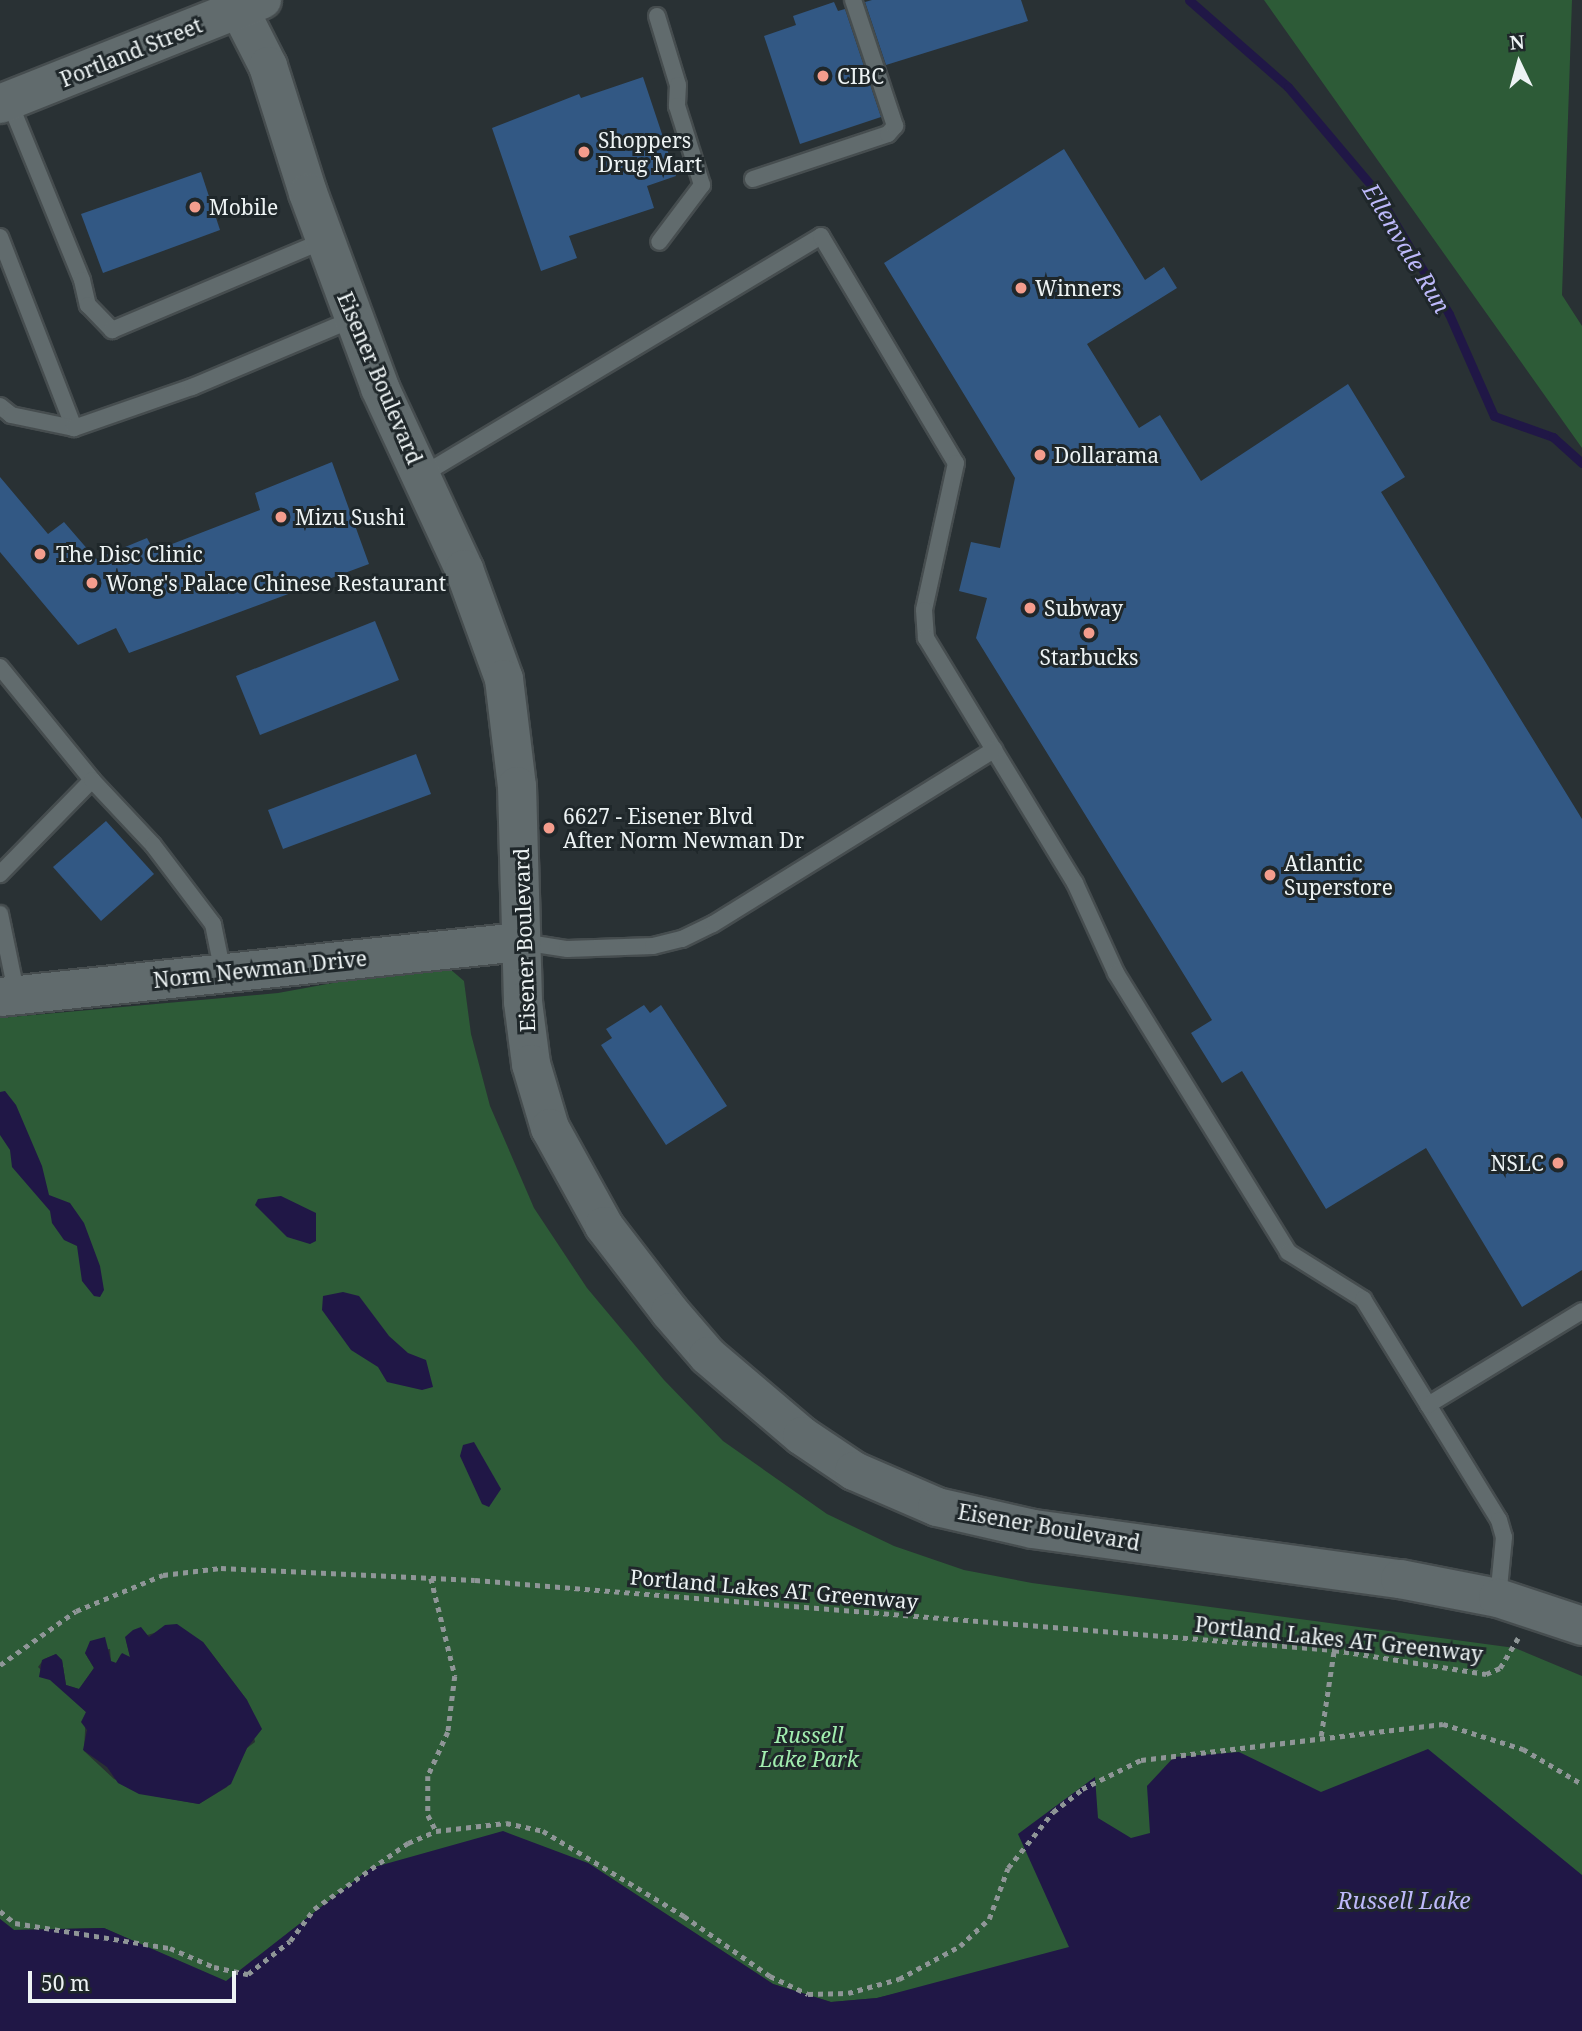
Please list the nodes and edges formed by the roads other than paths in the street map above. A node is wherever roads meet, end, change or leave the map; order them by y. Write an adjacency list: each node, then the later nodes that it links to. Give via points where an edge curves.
1 (853, 0): 5 (lane, via 895,126 888,134)
2 (250, 5): 4 (street, Portland Street); 7 (street, Eisener Boulevard)
3 (657, 16): 8 (lane, via 678,85 677,106 702,185)
4 (4, 102): 7 (lane, via 82,280 88,305 113,330)
5 (753, 179)
6 (0, 237): 11 (lane)
7 (325, 240): 9 (street, Eisener Boulevard)
8 (659, 242)
9 (354, 320): 11 (lane, via 192,387); 12 (street, Eisener Boulevard)
10 (0, 406): 11 (lane, via 11,415)
11 (74, 428)
12 (422, 475): 14 (lane, via 821,236 954,454 957,472 923,626 932,650); 18 (street, Eisener Boulevard, via 464,569 504,679 517,786)
13 (0, 667): 15 (lane)
14 (994, 750): 18 (lane, via 682,939 653,946 567,949); 22 (lane, via 1075,883 1111,964 1288,1252 1363,1299)
15 (92, 780): 16 (lane); 19 (lane, via 153,845 213,924)
16 (0, 874)
17 (0, 914): 20 (lane)
18 (520, 942): 19 (street, Norm Newman Drive); 23 (street, Eisener Boulevard, via 531,1064 550,1128 604,1226 708,1356 764,1407 854,1471 937,1507 1033,1529 1400,1579)
19 (223, 973): 20 (street, Norm Newman Drive)
20 (9, 997)
21 (1582, 1311): 22 (lane)
22 (1428, 1405): 23 (lane, via 1499,1520 1504,1563)
23 (1497, 1598): 24 (street, Eisener Boulevard)
24 (1582, 1626)

